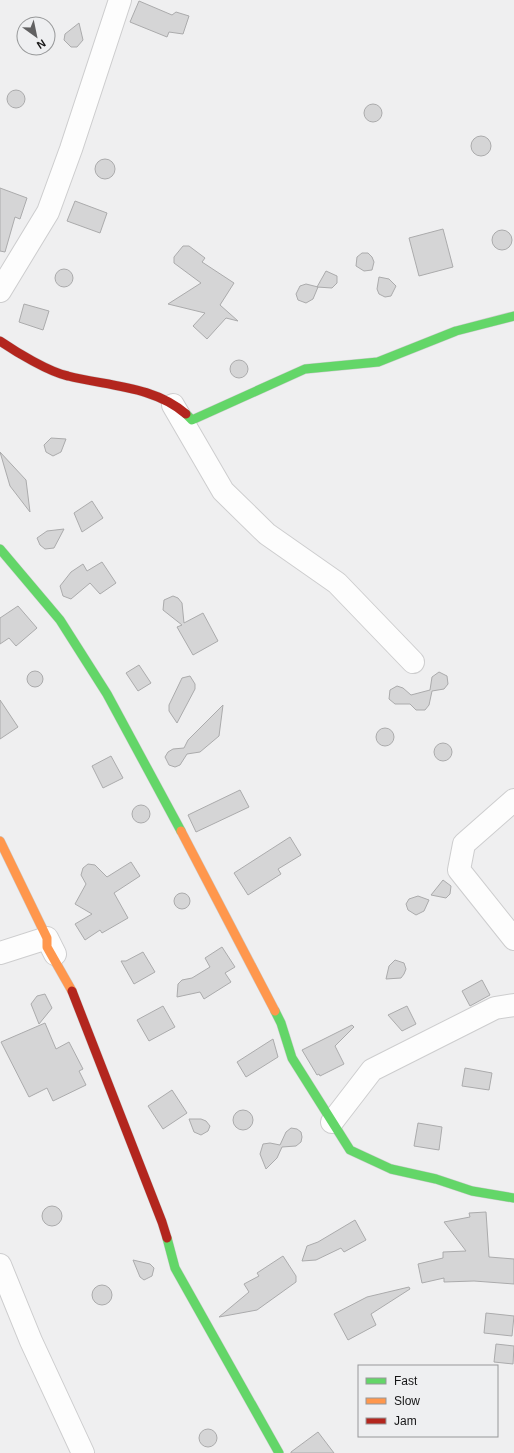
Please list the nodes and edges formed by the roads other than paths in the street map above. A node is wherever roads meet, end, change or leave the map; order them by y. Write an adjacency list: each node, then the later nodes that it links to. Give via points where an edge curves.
1 (120, 0): 2 (street, via 48,212)
2 (0, 291)
3 (514, 316): 5 (street, via 456,331 378,362 305,369 192,420)
4 (0, 341): 5 (street, via 16,352 66,376 138,390)
5 (173, 404): 7 (street, via 223,491 267,534 337,583)
6 (0, 549): 15 (street, via 60,620 107,694 152,774 281,1023 292,1058)
7 (413, 662)
8 (514, 800): 11 (street, via 464,844 459,870)
9 (0, 842): 10 (street)
10 (47, 938): 12 (street); 13 (street)
11 (514, 939)
12 (0, 953)
13 (73, 994): 19 (street, via 162,1222 175,1268)
14 (514, 1005): 15 (street, via 495,1008 372,1070)
15 (332, 1122): 16 (street, via 350,1150 391,1169)
16 (514, 1198)
17 (0, 1265): 18 (street, via 31,1341)
18 (83, 1453)
19 (279, 1453)

